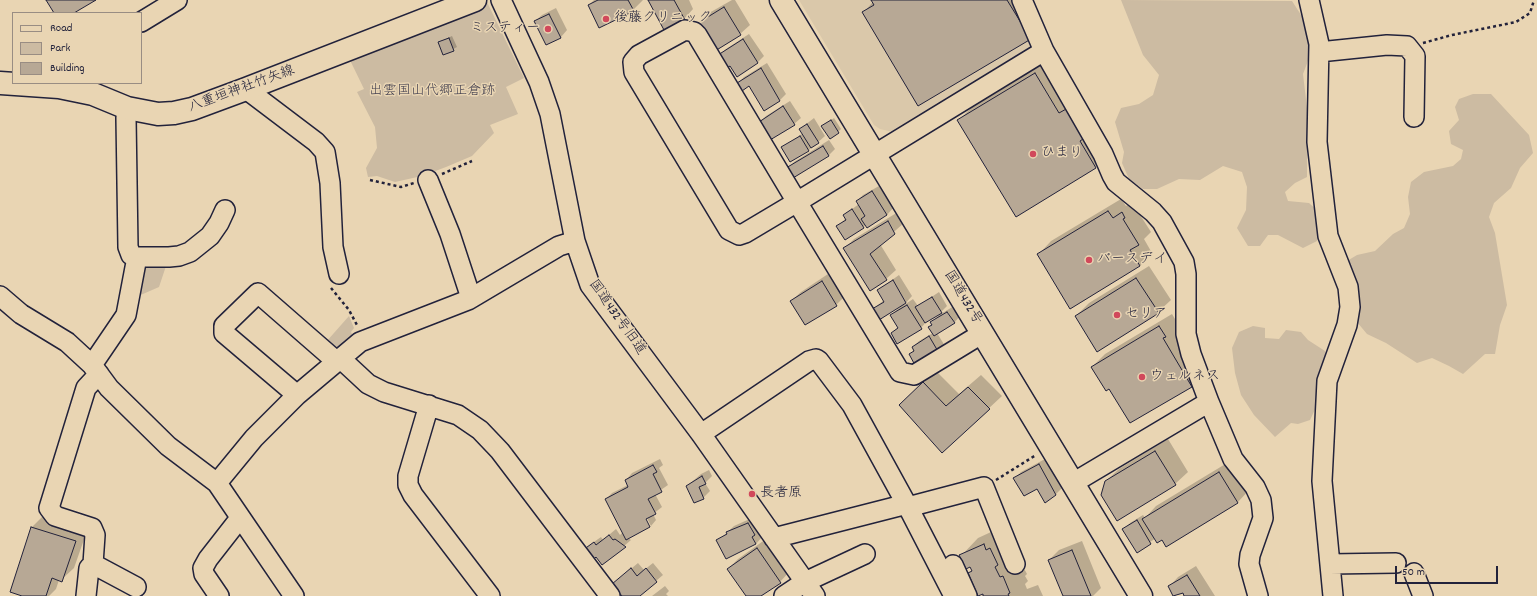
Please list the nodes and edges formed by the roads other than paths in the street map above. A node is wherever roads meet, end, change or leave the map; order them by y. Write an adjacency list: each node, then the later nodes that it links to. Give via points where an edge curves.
1 (177, 0): 7 (street)
2 (475, 0): 14 (main road, 八重垣神社竹矢線)
3 (501, 0): 21 (street, 国道432号旧道, via 539,82 550,114)
4 (781, 0): 17 (main road, 国道432号)
5 (1022, 0): 8 (street)
6 (1309, 0): 9 (street)
7 (142, 21)
8 (1044, 51): 17 (street); 30 (street, via 1116,182 1162,222 1184,262 1186,334)
9 (1319, 52): 16 (street, via 1387,45 1403,45 1410,49 1415,56); 42 (street, via 1316,142 1322,192 1328,236 1348,287 1350,306 1348,325 1327,381 1322,481)
10 (0, 83): 11 (main road, 八重垣神社竹矢線)
11 (12, 84)
12 (15, 84): 13 (main road, 八重垣神社竹矢線)
13 (94, 89): 15 (main road, 八重垣神社竹矢線)
14 (246, 89): 15 (main road, 八重垣神社竹矢線, via 174,113 158,114); 23 (street, via 316,142 325,152 330,183 333,247)
15 (127, 108): 22 (street, via 128,247 131,255)
16 (1414, 117)
17 (875, 154): 19 (street); 26 (main road, 国道432号)
18 (428, 180): 25 (street, via 450,234)
19 (797, 202): 19 (street, via 745,233 739,235 729,230 634,72 635,58 685,30 694,32); 26 (street, via 900,372 914,375)
20 (225, 210): 22 (street, via 210,236 190,252 170,258)
21 (575, 241): 25 (street, via 559,246); 32 (street, 国道432号旧道, via 590,285)
22 (137, 257): 28 (street, via 126,315)
23 (339, 274)
24 (0, 296): 28 (street, via 21,314 67,342)
25 (471, 298): 27 (street, via 360,342)
26 (983, 333): 34 (main road, 国道432号)
27 (338, 359): 29 (street); 29 (street, via 258,293 224,326 224,333); 31 (street, via 378,390)
28 (95, 370): 33 (street, via 109,388 168,446); 40 (street, via 86,388 49,508 55,516 89,526 94,530)
29 (297, 395): 33 (street, via 254,438)
30 (1209, 402): 34 (street); 56 (street, via 1233,459 1255,487 1261,500 1263,518 1249,564)
31 (429, 405): 50 (street, via 408,476 408,485); 51 (street, via 458,415 489,439)
32 (701, 434): 35 (street, via 809,361 816,359 852,405); 37 (street, 国道432号旧道)
33 (217, 483): 36 (street)
34 (1073, 483): 55 (main road, 国道432号)
35 (908, 506): 37 (street); 41 (street, via 984,487); 53 (street)
36 (240, 518): 48 (street, via 203,568 204,574); 49 (street)
37 (774, 538): 46 (street, 国道432号旧道)
38 (865, 554): 46 (street)
39 (1396, 563): 42 (street)
40 (93, 564): 45 (street); 47 (street, via 89,568)
41 (1015, 564)
42 (1330, 564): 57 (street)
43 (953, 565): 54 (street)
44 (1414, 573): 58 (street)
45 (136, 587)
46 (810, 589): 52 (street)
47 (86, 596)
48 (219, 596)
49 (294, 596)
50 (490, 596)
51 (610, 596)
52 (784, 596)
53 (954, 596)
54 (967, 596)
55 (1141, 596)
56 (1258, 596)
57 (1334, 596)
58 (1423, 596)

